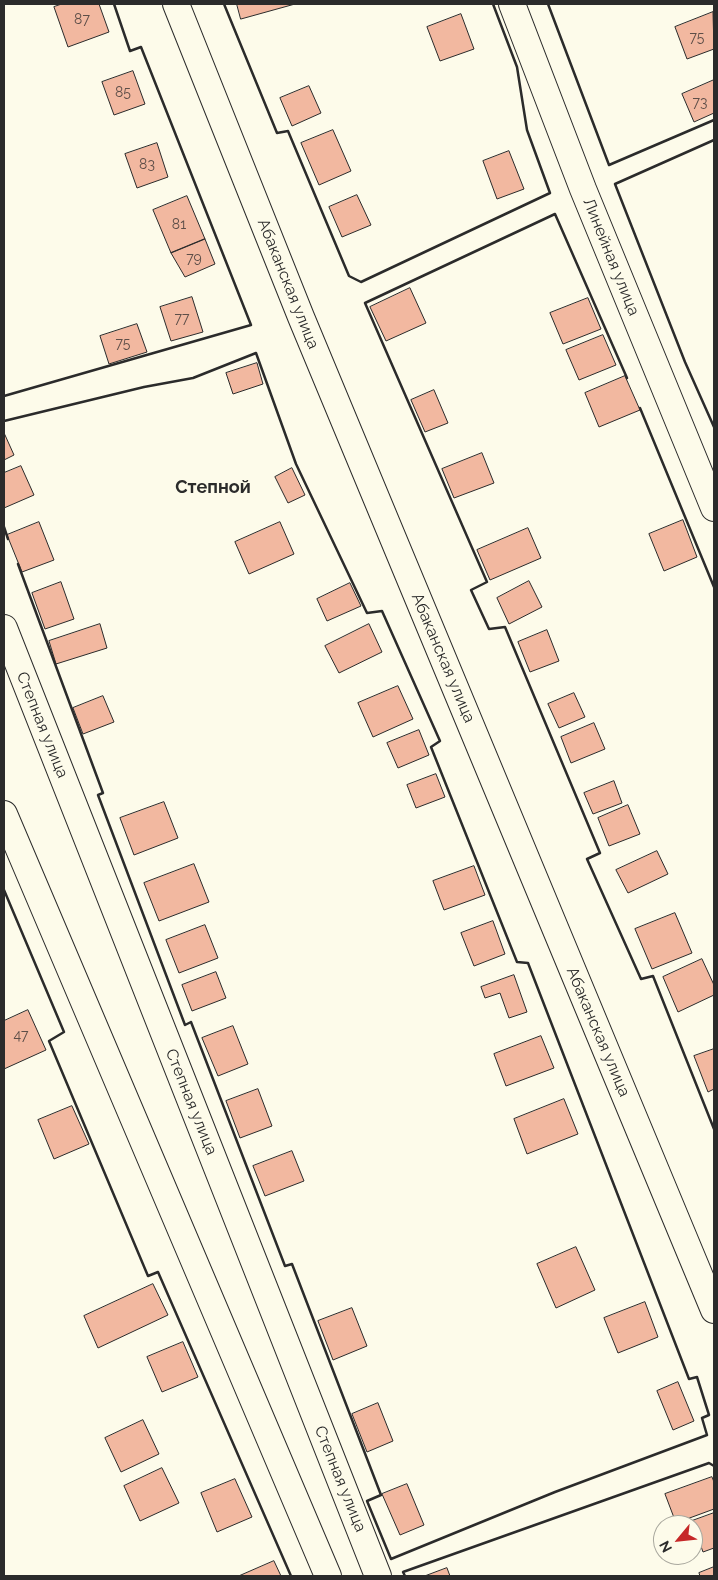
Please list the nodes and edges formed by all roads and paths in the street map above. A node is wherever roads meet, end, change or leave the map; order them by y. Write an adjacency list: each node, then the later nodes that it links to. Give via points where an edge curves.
1 (176, 4): 6 (street, Абаканская улица, via 301,317)
2 (512, 4): 3 (street, Линейная улица, via 583,189)
3 (714, 508)
4 (4, 628): 8 (street, Степная улица)
5 (4, 814): 7 (street)
6 (714, 1310)
7 (328, 1576)
8 (378, 1576)

